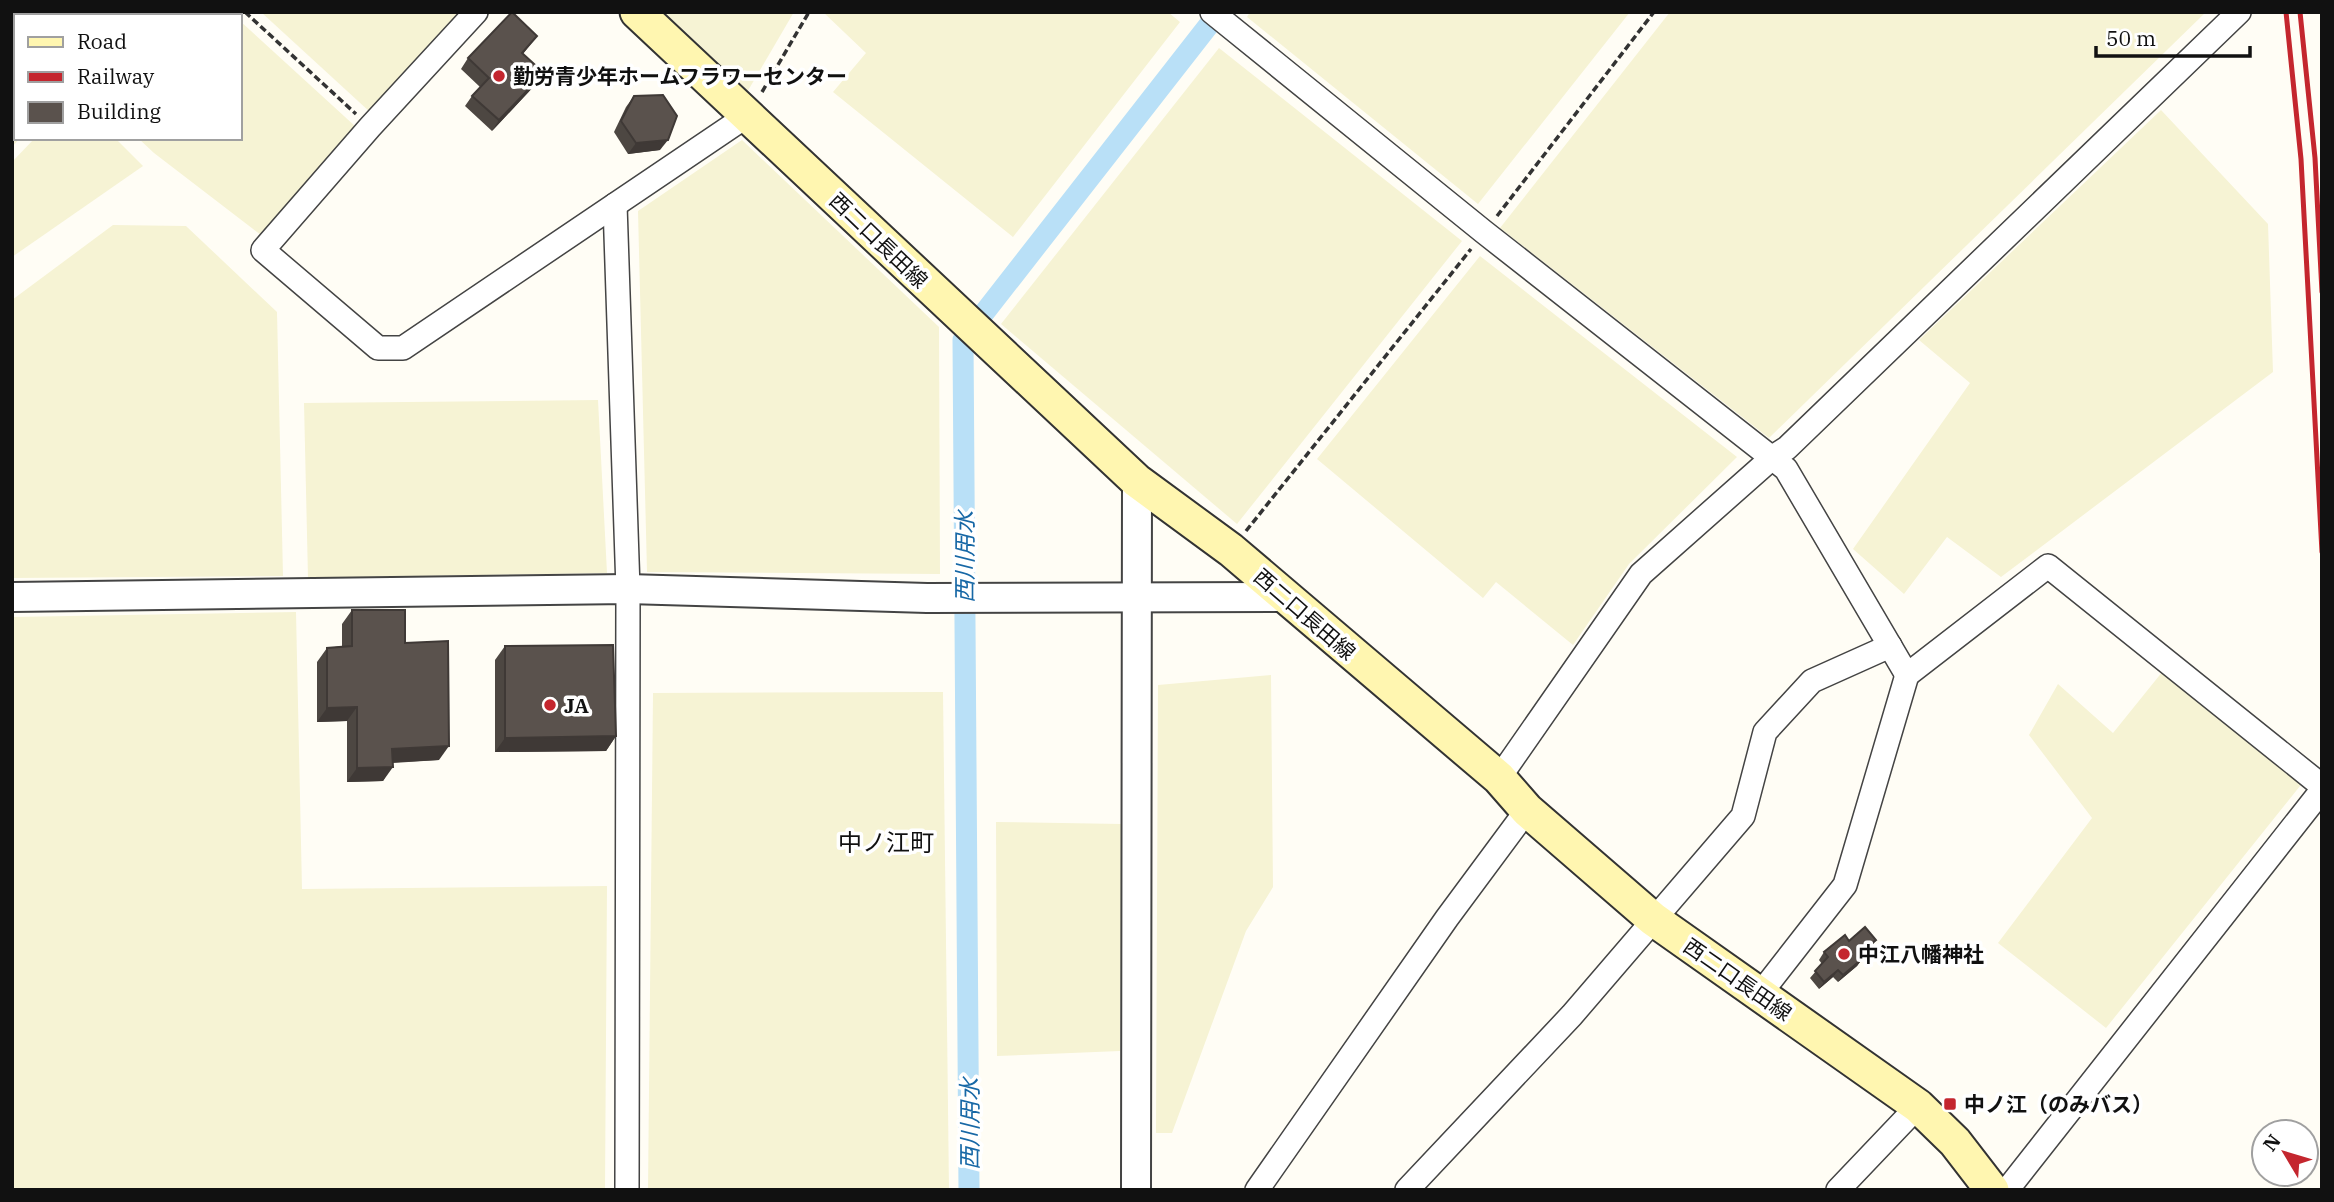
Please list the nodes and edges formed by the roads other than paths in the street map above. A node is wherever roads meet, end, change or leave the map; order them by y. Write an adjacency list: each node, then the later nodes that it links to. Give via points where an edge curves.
1 (476, 12): 6 (street, via 263,250 378,348 403,348)
2 (636, 12): 5 (main road, 西二口長田線)
3 (1212, 12): 7 (street)
4 (2239, 12): 7 (street)
5 (748, 115): 6 (street); 8 (main road, 西二口長田線)
6 (615, 205): 9 (street)
7 (1773, 457): 13 (street, via 1786,469); 15 (street, via 1640,574)
8 (1137, 481): 11 (street); 12 (main road, 西二口長田線, via 1231,550)
9 (628, 589): 10 (street); 11 (street, via 927,598); 21 (street)
10 (12, 597)
11 (1136, 597): 12 (street); 22 (street)
12 (1283, 597): 15 (main road, 西二口長田線)
13 (1889, 646): 14 (street); 18 (street, via 1812,681 1765,732 1743,816)
14 (1907, 675): 16 (street, via 2048,566); 19 (street, via 1845,885)
15 (1499, 778): 17 (main road, 西二口長田線)
16 (2322, 788): 27 (street)
17 (1527, 810): 18 (main road, 西二口長田線); 23 (street)
18 (1653, 919): 19 (main road, 西二口長田線); 24 (street, via 1572,1015)
19 (1760, 994): 20 (main road, 西二口長田線)
20 (1918, 1106): 25 (street); 26 (main road, 西二口長田線, via 1955,1142)
21 (627, 1190)
22 (1136, 1190)
23 (1257, 1190)
24 (1407, 1190)
25 (1838, 1190)
26 (1992, 1190)
27 (2007, 1190)

